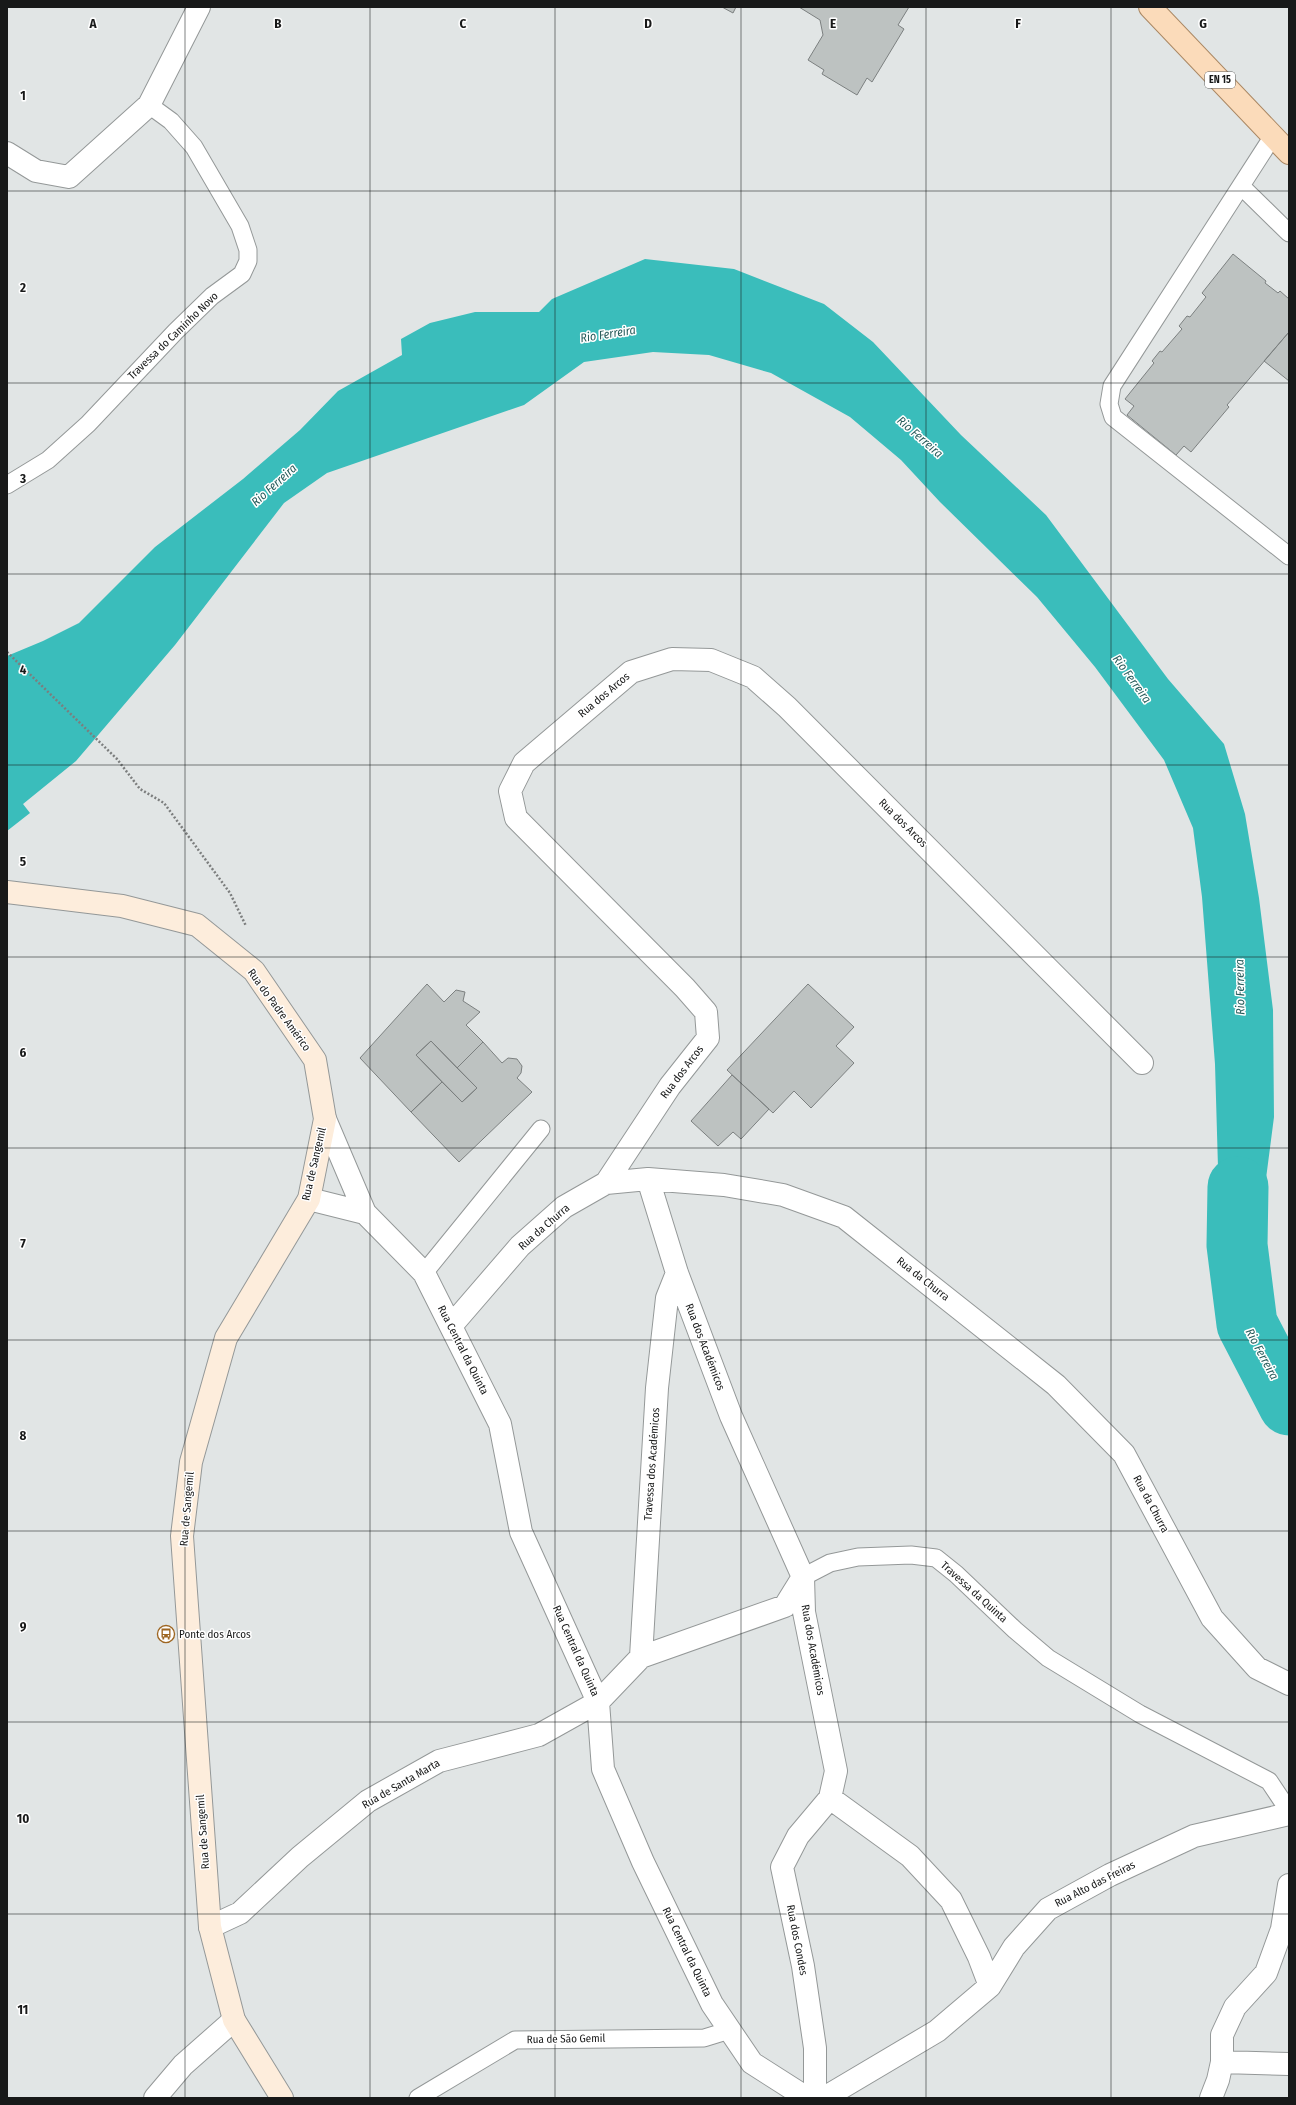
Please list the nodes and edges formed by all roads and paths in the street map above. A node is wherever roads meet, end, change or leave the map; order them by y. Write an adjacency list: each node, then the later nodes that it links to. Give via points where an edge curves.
1 (199, 7): 3 (street)
2 (1150, 7): 4 (main road, EN 15)
3 (149, 105): 5 (street, via 69,177 36,171); 9 (lane, Travessa do Caminho Novo, via 171,121 194,147 240,226 248,250 248,261 242,274 212,296 176,331 88,424 48,460)
4 (1273, 136): 6 (main road, EN 15); 7 (lane)
5 (7, 153)
6 (1289, 153)
7 (1242, 186): 8 (lane); 10 (lane, via 1112,386 1109,404 1113,417)
8 (1289, 233)
9 (7, 485)
10 (1289, 556)
11 (7, 652): 13 (path, via 117,759 140,789 164,803 230,893)
12 (7, 892): 15 (street, Rua do Padre Américo, via 122,906 197,925 254,971 315,1060)
13 (247, 927)
14 (1142, 1063): 18 (street, Rua dos Arcos, via 787,707 753,677 711,660 672,659 631,672 524,763 510,791 516,818 706,1012 708,1038 670,1086)
15 (325, 1119): 19 (street, Rua de Sangemil); 20 (street, Rua Central da Quinta)
16 (541, 1129): 21 (lane)
17 (648, 1179): 18 (street, Rua da Churra); 22 (street, Rua dos Académicos); 26 (street, Rua da Churra, via 724,1185 783,1195 844,1217 1056,1385 1124,1454 1212,1618 1257,1668)
18 (606, 1183): 23 (street, Rua da Churra, via 564,1207 520,1246)
19 (308, 1199): 20 (street); 31 (street, Rua de Sangemil, via 226,1338 191,1462 182,1536)
20 (365, 1213): 21 (street, Rua Central da Quinta)
21 (424, 1273): 23 (street, Rua Central da Quinta)
22 (677, 1273): 24 (street, Rua dos Académicos, via 731,1416); 25 (street, Travessa dos Académicos, via 667,1298 657,1388)
23 (451, 1326): 27 (street, Rua Central da Quinta, via 500,1424 522,1532)
24 (803, 1577): 25 (street, via 785,1606); 28 (street, Rua dos Académicos, via 804,1612 836,1771); 29 (lane, Travessa da Quinta, via 830,1563 858,1557 911,1554 936,1558 1048,1658 1140,1714 1269,1781)
25 (641, 1657): 27 (street)
26 (1289, 1684)
27 (598, 1702): 31 (street, Rua de Santa Marta, via 539,1736 439,1761 368,1801 300,1857 240,1912); 34 (street, Rua Central da Quinta, via 603,1769 643,1862 709,1997)
28 (830, 1798): 32 (street, via 910,1856 951,1900 980,1957); 41 (street, Rua dos Condes, via 798,1836 782,1867 803,1966 815,2048)
29 (1289, 1813): 32 (street, Rua Alto das Freiras, via 1194,1836 1110,1875 1048,1909 1014,1947)
30 (1289, 1885): 35 (street, via 1282,1929 1266,1973 1235,2007 1222,2035)
31 (210, 1926): 33 (street, Rua de Sangemil)
32 (990, 1986): 42 (street, Rua Alto das Freiras, via 937,2031)
33 (234, 2020): 37 (street, via 183,2066); 38 (street, Rua de Sangemil)
34 (730, 2030): 39 (lane, Rua de São Gemil, via 704,2038 515,2040); 40 (street, Rua Central da Quinta, via 752,2063)
35 (1222, 2062): 36 (street); 43 (street)
36 (1289, 2064)
37 (155, 2098)
38 (282, 2098)
39 (418, 2098)
40 (807, 2098)
41 (815, 2098)
42 (824, 2098)
43 (1211, 2098)

